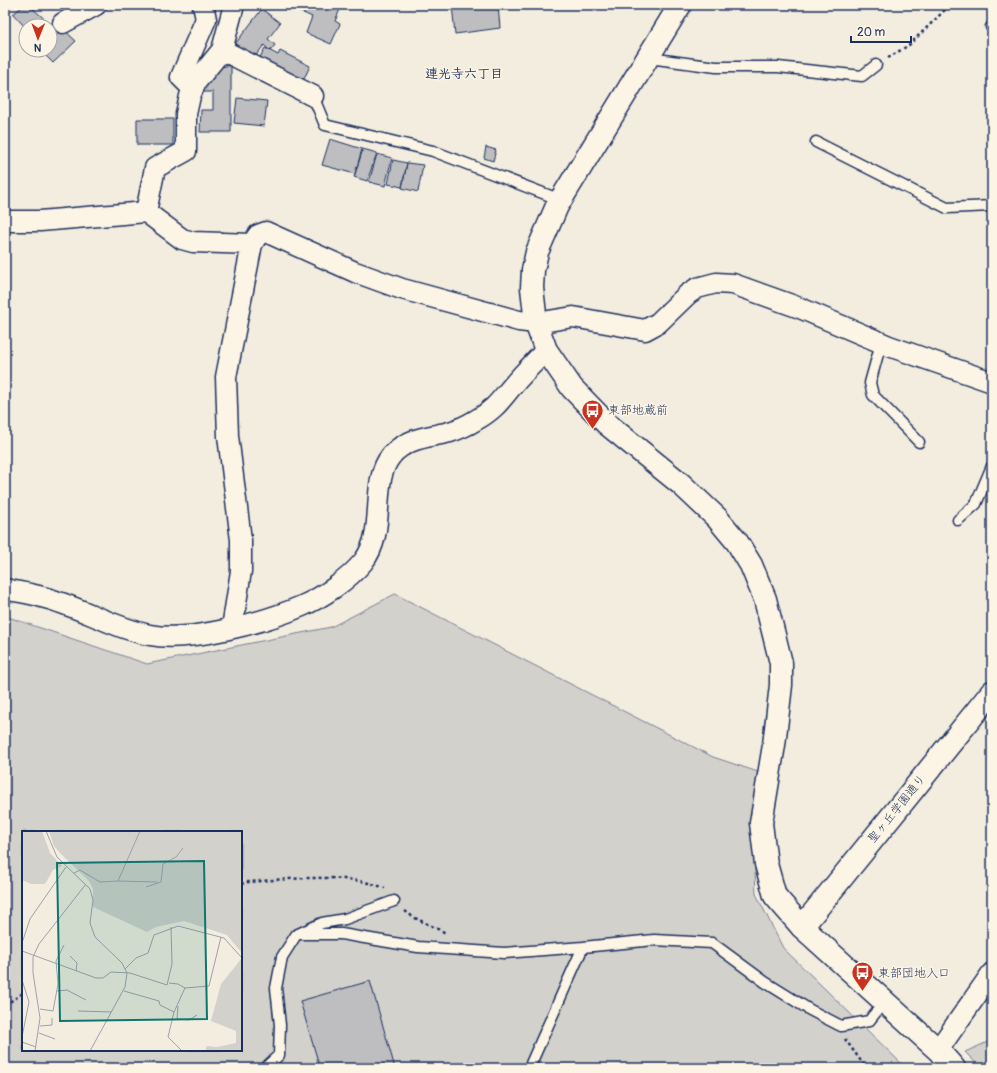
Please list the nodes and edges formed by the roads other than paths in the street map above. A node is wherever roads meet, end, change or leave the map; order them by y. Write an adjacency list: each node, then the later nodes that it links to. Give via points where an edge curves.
1 (96, 5): 5 (street)
2 (203, 5): 9 (street, via 206,19 181,77)
3 (234, 5): 6 (street)
4 (680, 5): 7 (main road)
5 (63, 23)
6 (222, 50): 9 (street, via 196,82); 10 (street)
7 (649, 58): 8 (lane, via 716,67 778,67 862,76); 12 (main road)
8 (876, 65)
9 (193, 90): 14 (street, via 186,114 186,151 155,168)
10 (313, 96): 12 (lane, via 325,125 432,151)
11 (816, 142): 13 (lane, via 947,208)
12 (561, 200): 17 (main road, via 548,223 534,264 532,288)
13 (992, 206)
14 (146, 212): 15 (street, via 40,221); 16 (street, via 182,239)
15 (5, 221)
16 (252, 244): 17 (street, via 258,235 266,232 355,272 402,289 519,321); 25 (street, via 226,377 228,436 241,540 241,571)
17 (536, 323): 18 (street, via 573,317 645,330 658,324 697,288 716,283 746,288); 19 (main road)
18 (881, 343): 20 (street); 21 (lane, via 870,383 873,395)
19 (546, 350): 25 (street, via 498,405 476,420 452,431 421,438 402,446 391,456 384,466 374,539 363,561 350,574 303,606 275,617); 28 (main road, via 572,388 607,424 681,484 717,518 737,542 751,565 765,599 781,663 774,746 761,822 766,864 775,896)
20 (992, 382)
21 (919, 442)
22 (992, 466): 23 (lane, via 976,504)
23 (958, 520)
24 (5, 589): 25 (street, via 43,597 152,636 187,636)
25 (232, 628)
26 (992, 692): 28 (main road, 聖ヶ丘学園通り)
27 (394, 901): 29 (lane, via 345,919 322,923)
28 (802, 927): 32 (main road)
29 (300, 934): 30 (lane, via 341,934 418,947 504,953); 34 (lane, via 282,958 276,988 280,1025 279,1055)
30 (583, 948): 32 (lane, via 654,940 712,943 765,982 841,1026 869,1021); 35 (lane)
31 (992, 973): 33 (street)
32 (884, 1002): 33 (main road)
33 (938, 1050): 36 (main road)
34 (265, 1068)
35 (529, 1068)
36 (954, 1068)

